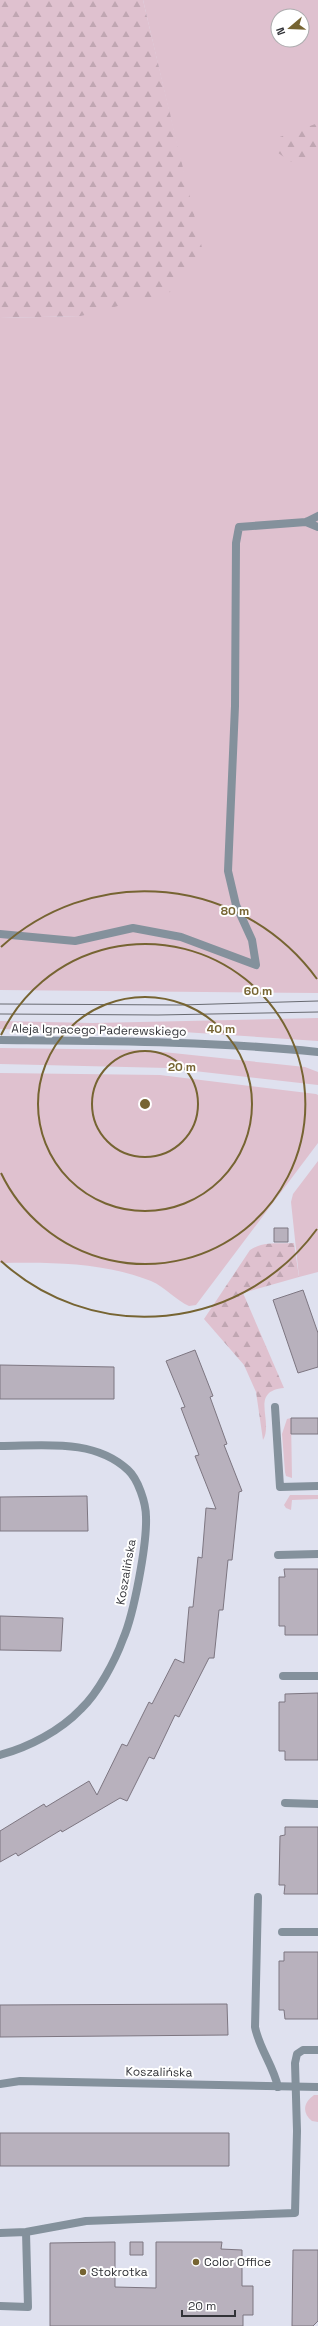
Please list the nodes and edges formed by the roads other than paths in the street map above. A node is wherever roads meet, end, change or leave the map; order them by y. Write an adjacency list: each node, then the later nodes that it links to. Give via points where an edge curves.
1 (318, 516): 2 (street)
2 (306, 522): 3 (street); 4 (street, via 239,527 236,543 235,706 228,871 236,905 252,940 256,965 181,936 133,928 75,940)
3 (318, 527)
4 (0, 934)
5 (0, 1040): 6 (street, Aleja Ignacego Paderewskiego, via 166,1042)
6 (318, 1052)
7 (275, 1407): 9 (street, via 280,1487)
8 (0, 1446): 14 (street, Koszalińska, via 85,1448 106,1456 128,1470 140,1491 146,1517 137,1582 124,1639 95,1693 81,1710 62,1726 39,1740)
9 (318, 1486)
10 (318, 1554): 11 (street)
11 (278, 1555)
12 (282, 1676): 13 (street)
13 (318, 1676)
14 (0, 1755)
15 (285, 1803): 16 (street)
16 (318, 1804)
17 (258, 1897): 22 (street, via 255,2027 258,2040 276,2075)
18 (282, 1932): 19 (street)
19 (318, 1932)
20 (318, 2050): 23 (street, via 303,2050 297,2054)
21 (0, 2084): 22 (street, Koszalińska, via 20,2081)
22 (278, 2086): 23 (street, Koszalińska)
23 (296, 2087): 24 (street, Koszalińska); 25 (street, via 295,2213 86,2222)
24 (318, 2087)
25 (26, 2232): 26 (street); 27 (street, via 28,2306)
26 (0, 2233)
27 (0, 2306)

